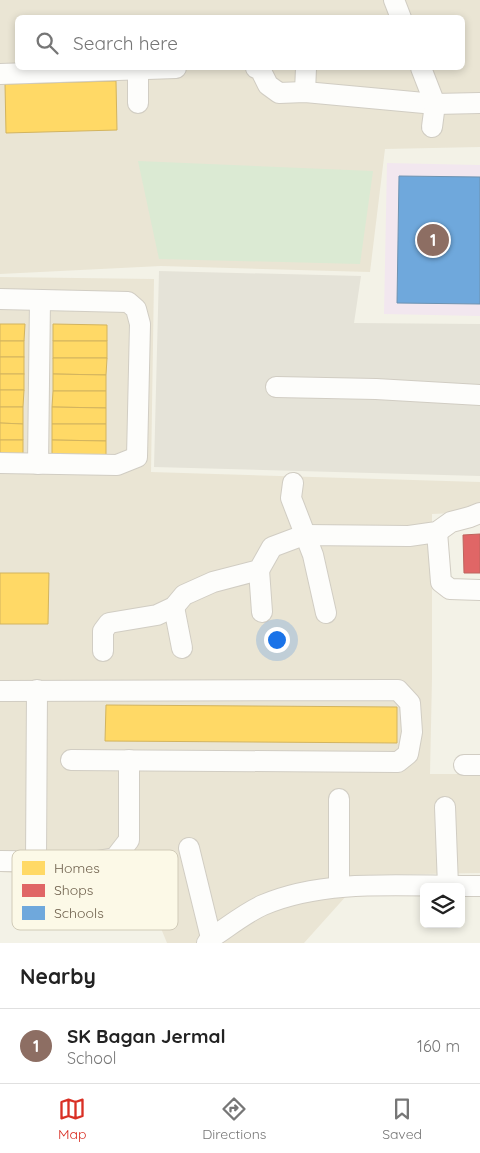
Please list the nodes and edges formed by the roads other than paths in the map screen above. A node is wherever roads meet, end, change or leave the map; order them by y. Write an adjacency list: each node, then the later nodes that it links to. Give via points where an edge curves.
1 (394, 0): 2 (street)
2 (400, 15)
3 (110, 70): 8 (street)
4 (138, 70): 10 (street)
5 (260, 70): 9 (street, via 268,85 279,93)
6 (306, 70): 9 (street)
7 (422, 70): 12 (street)
8 (0, 74)
9 (306, 92): 12 (street)
10 (138, 103)
11 (480, 103): 12 (street)
12 (435, 104): 13 (street)
13 (432, 127)
14 (0, 299): 15 (street)
15 (40, 300): 19 (street); 19 (street, via 128,302 136,309 140,324 137,457 117,465)
16 (276, 387): 17 (street)
17 (480, 395)
18 (0, 463): 19 (street)
19 (38, 464)
20 (293, 483): 23 (street, via 291,498)
21 (480, 513): 22 (street, via 451,522)
22 (438, 532): 23 (street, via 409,536); 25 (street, via 441,582 450,589)
23 (304, 535): 24 (street, via 272,547); 28 (street)
24 (260, 570): 26 (street, via 213,582 184,595); 27 (street)
25 (480, 590)
26 (174, 607): 29 (street); 30 (street, via 157,615 109,623 103,631)
27 (262, 612)
28 (326, 613)
29 (182, 648)
30 (103, 651)
31 (37, 690): 32 (street); 34 (street, via 398,690 410,703 412,732 408,754 398,762); 38 (street)
32 (0, 691)
33 (71, 760): 34 (street)
34 (129, 760): 39 (street, via 129,840)
35 (339, 798): 41 (street)
36 (445, 807): 40 (street)
37 (189, 848): 45 (street)
38 (36, 850)
39 (121, 850)
40 (448, 883)
41 (339, 886): 42 (street); 45 (street, via 262,905)
42 (420, 886)
43 (465, 886): 44 (street)
44 (480, 886)
45 (209, 940)

